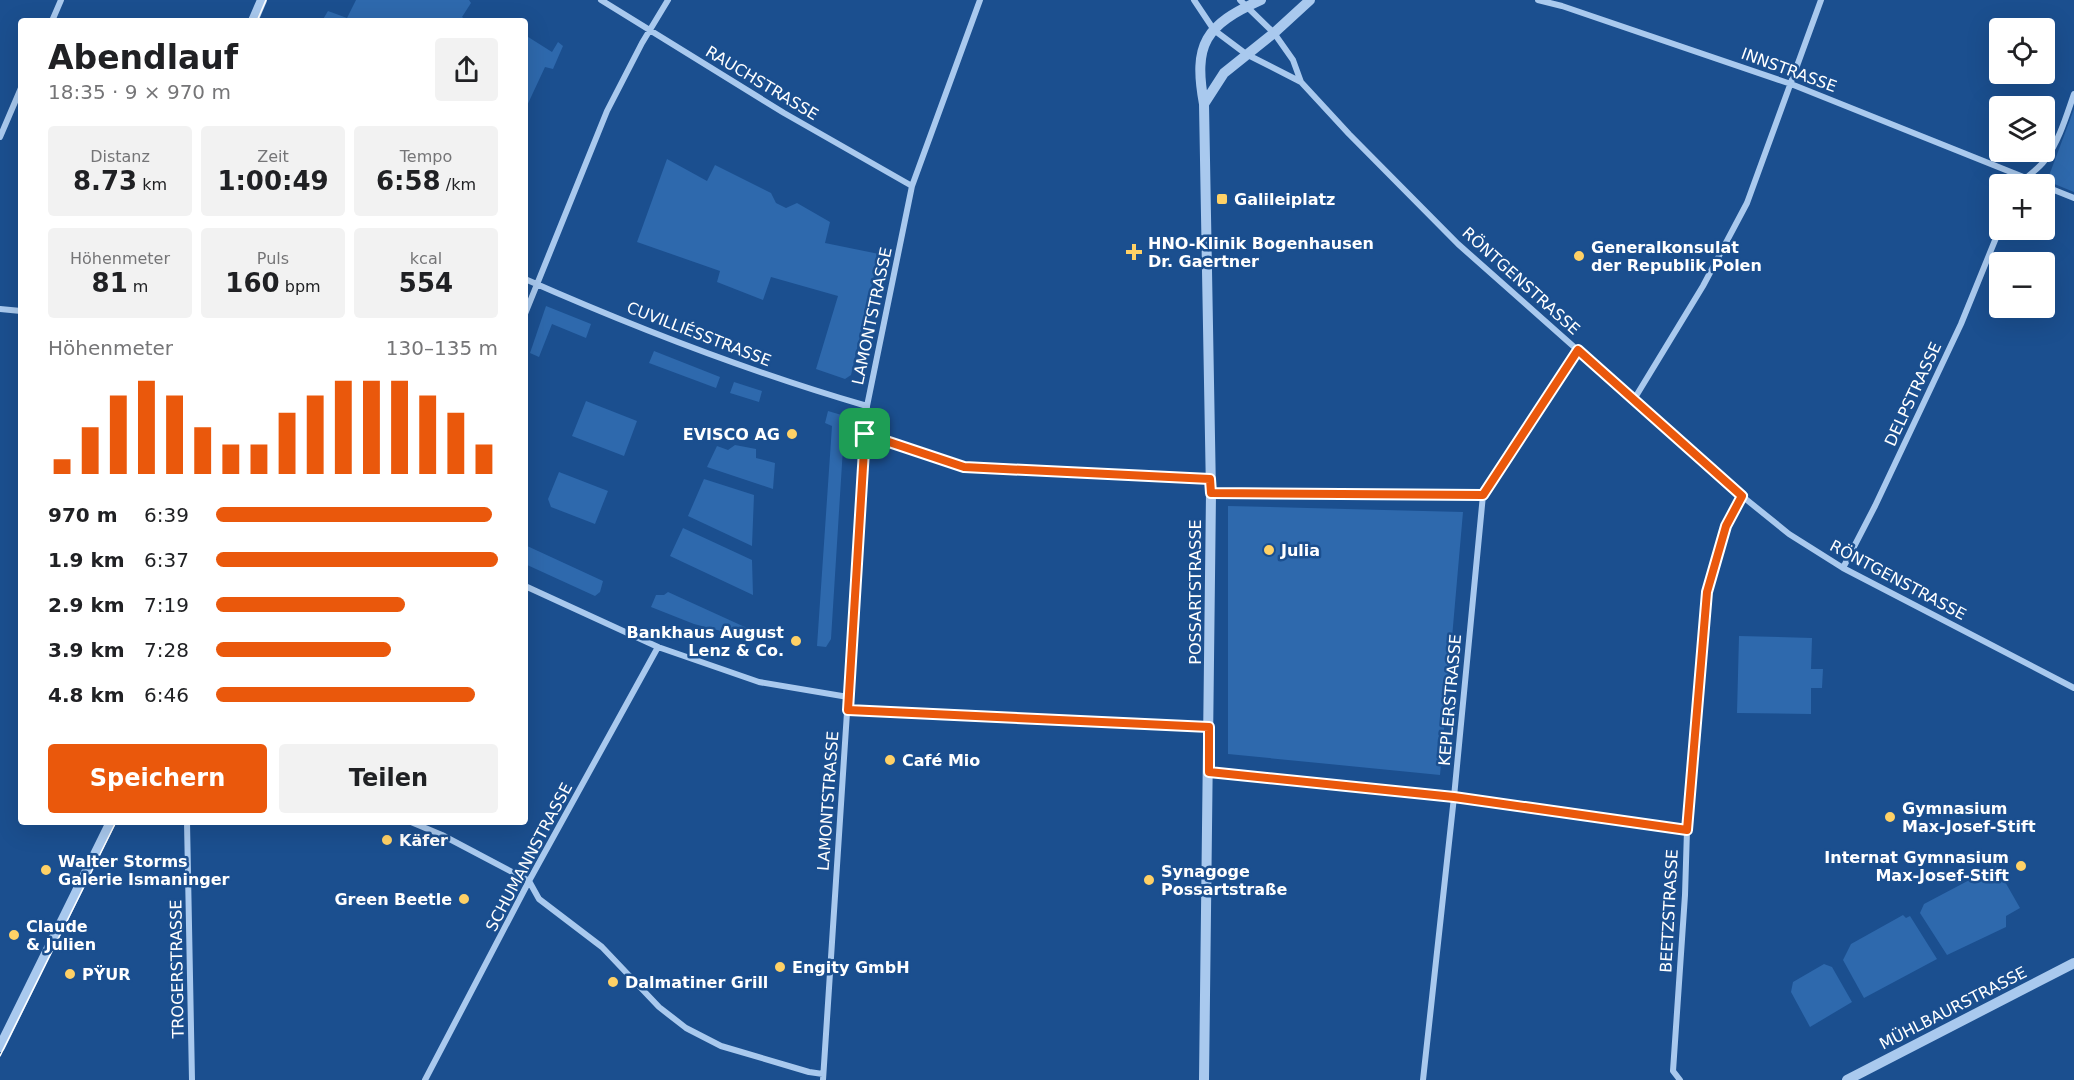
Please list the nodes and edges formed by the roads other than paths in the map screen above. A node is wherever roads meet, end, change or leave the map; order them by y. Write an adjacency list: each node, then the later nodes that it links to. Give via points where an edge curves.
1 (61, 0): 13 (street)
2 (262, 0): 14 (street)
3 (601, 0): 16 (street, RAUCHSTRASSE)
4 (668, 0): 16 (street)
5 (980, 0): 27 (street, LAMONTSTRASSE)
6 (1194, 0): 15 (street)
7 (1261, 0): 11 (street)
8 (1310, 0): 17 (street)
9 (1538, 0): 12 (street, INNSTRASSE)
10 (1821, 0): 20 (street)
11 (1244, 3): 15 (street); 17 (street)
12 (1562, 3): 20 (street, INNSTRASSE)
13 (53, 18)
14 (254, 18)
15 (1214, 30): 18 (street); 23 (street, via 1201,53 1199,77)
16 (650, 31): 27 (street, RAUCHSTRASSE); 32 (street, via 608,111)
17 (1274, 33): 18 (street); 19 (street, RÖNTGENSTRASSE, via 1293,60)
18 (1246, 54): 19 (street, RÖNTGENSTRASSE); 23 (street, via 1224,73)
19 (1301, 82): 36 (street, RÖNTGENSTRASSE, via 1450,236)
20 (1791, 84): 25 (street, INNSTRASSE); 37 (street, via 1747,203)
21 (2074, 94): 26 (street, via 2057,139 2043,163)
22 (18, 95): 24 (street)
23 (1204, 104): 40 (street, POSSARTSTRASSE)
24 (0, 137)
25 (2015, 174)
26 (2030, 174)
27 (912, 186): 38 (street, LAMONTSTRASSE)
28 (2055, 190): 29 (street, INNSTRASSE)
29 (2074, 198)
30 (1995, 240): 44 (street, DELPSTRASSE, via 1956,335)
31 (528, 280): 32 (street, CUVILLIÉSSTRASSE)
32 (537, 284): 33 (street); 38 (street, CUVILLIÉSSTRASSE, via 657,334)
33 (528, 306)
34 (0, 309): 35 (street)
35 (18, 311)
36 (1578, 350): 37 (street, RÖNTGENSTRASSE); 42 (street, KEPLERSTRASSE)
37 (1634, 401): 43 (street, RÖNTGENSTRASSE)
38 (867, 406): 39 (street, LAMONTSTRASSE)
39 (865, 434): 40 (street, via 964,467); 48 (street, LAMONTSTRASSE)
40 (1210, 479): 41 (street, POSSARTSTRASSE)
41 (1211, 493): 42 (street); 50 (street, POSSARTSTRASSE)
42 (1483, 495): 52 (street, KEPLERSTRASSE)
43 (1742, 496): 44 (street, RÖNTGENSTRASSE, via 1789,534); 56 (street, BEETZSTRASSE, via 1726,526 1707,592)
44 (1843, 568): 47 (street, RÖNTGENSTRASSE)
45 (528, 587): 46 (street)
46 (658, 647): 48 (street, via 759,682); 57 (street, SCHUMANNSTRASSE)
47 (2074, 688)
48 (848, 697): 49 (street, LAMONTSTRASSE)
49 (848, 710): 50 (street); 60 (street, LAMONTSTRASSE)
50 (1209, 727): 51 (street, POSSARTSTRASSE)
51 (1209, 772): 52 (street); 63 (street, POSSARTSTRASSE)
52 (1454, 797): 56 (street); 64 (street, KEPLERSTRASSE)
53 (110, 825): 59 (street)
54 (187, 825): 61 (street, TROGERSTRASSE)
55 (418, 825): 57 (street)
56 (1687, 830): 65 (street, BEETZSTRASSE, via 1673,1071)
57 (529, 881): 60 (street, via 538,898 602,947 659,1007 686,1028 721,1046); 62 (street, SCHUMANNSTRASSE)
58 (2074, 963): 66 (street, MÜHLBAURSTRASSE)
59 (0, 1047)
60 (823, 1077)
61 (192, 1080)
62 (425, 1080)
63 (1204, 1080)
64 (1423, 1080)
65 (1680, 1080)
66 (1847, 1080)

